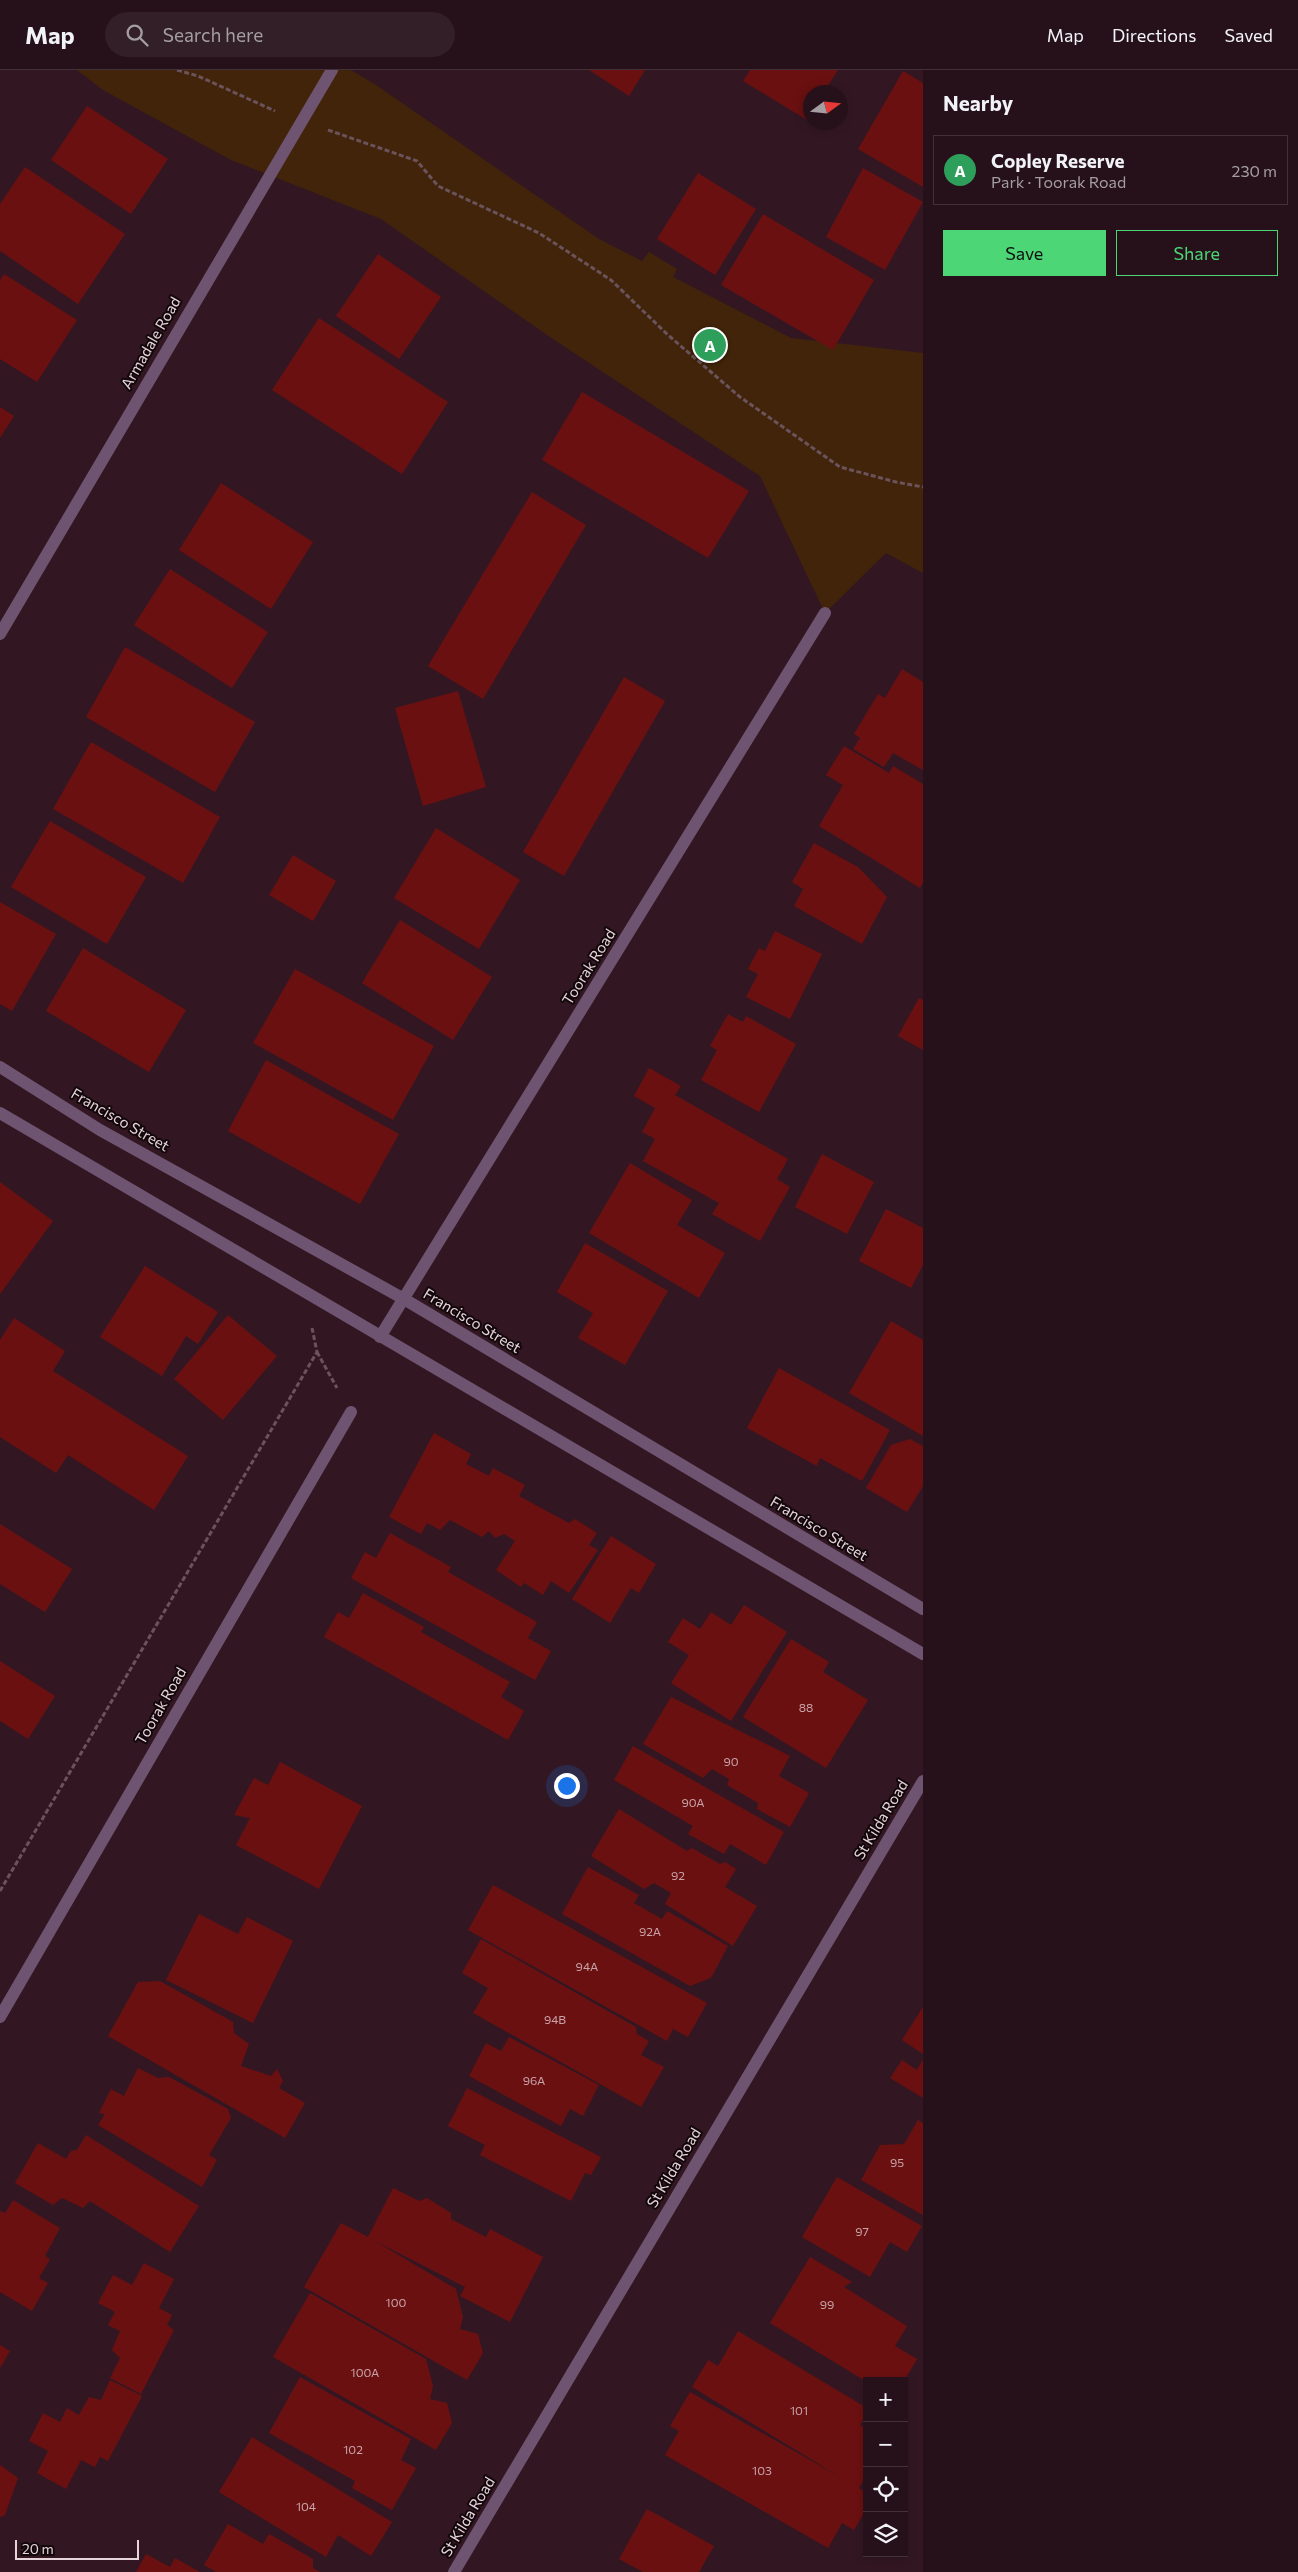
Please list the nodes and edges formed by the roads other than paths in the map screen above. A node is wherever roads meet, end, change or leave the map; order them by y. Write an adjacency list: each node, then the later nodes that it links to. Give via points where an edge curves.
1 (332, 70): 3 (street, Armadale Road)
2 (825, 613): 6 (street, Toorak Road)
3 (0, 634)
4 (0, 1067): 6 (street, Francisco Street, via 100,1130)
5 (0, 1113): 7 (street)
6 (404, 1299): 7 (street, Toorak Road); 9 (street, Francisco Street)
7 (380, 1337): 10 (street)
8 (351, 1412): 12 (street, Toorak Road)
9 (923, 1609)
10 (923, 1654)
11 (923, 1781): 13 (street, St Kilda Road)
12 (0, 2017)
13 (454, 2572)

